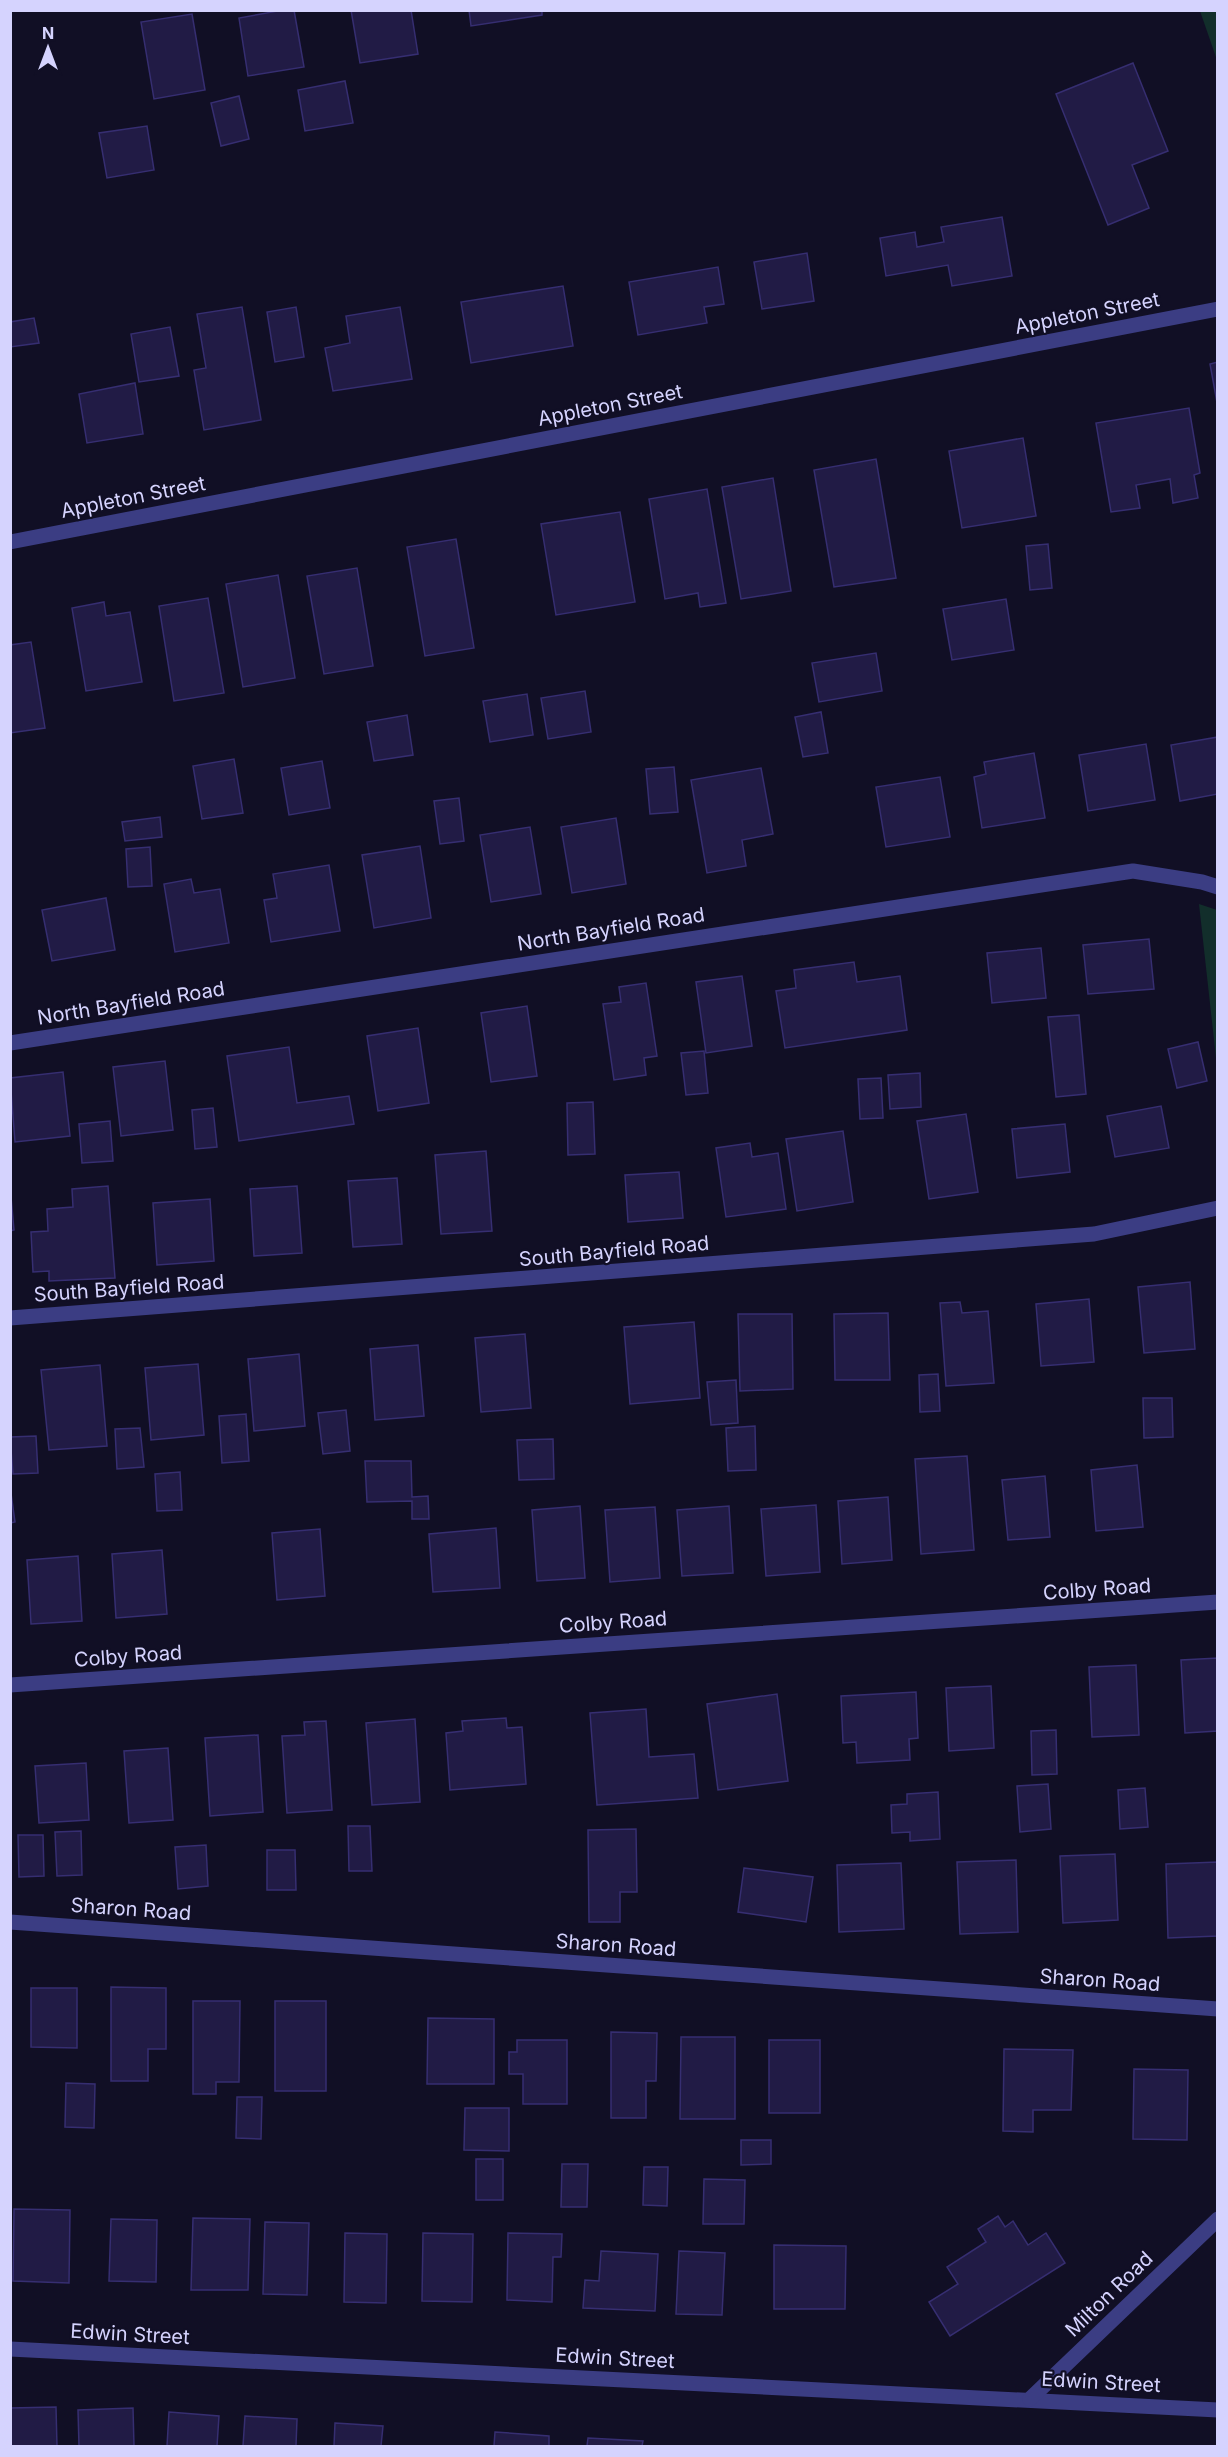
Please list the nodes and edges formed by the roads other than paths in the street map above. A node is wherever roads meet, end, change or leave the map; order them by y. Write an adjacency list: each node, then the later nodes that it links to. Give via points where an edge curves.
1 (1218, 309): 2 (street, Appleton Street)
2 (10, 542)
3 (1218, 887): 4 (street, North Bayfield Road, via 1133,871)
4 (10, 1043)
5 (1218, 1208): 6 (street, South Bayfield Road, via 1094,1234)
6 (10, 1318)
7 (1218, 1602): 8 (street, Colby Road)
8 (10, 1685)
9 (10, 1922): 10 (street, Sharon Road)
10 (1218, 2009)
11 (1218, 2219): 13 (street, Milton Road)
12 (10, 2349): 13 (street, Edwin Street)
13 (1030, 2399): 14 (street, Edwin Street)
14 (1218, 2410)

